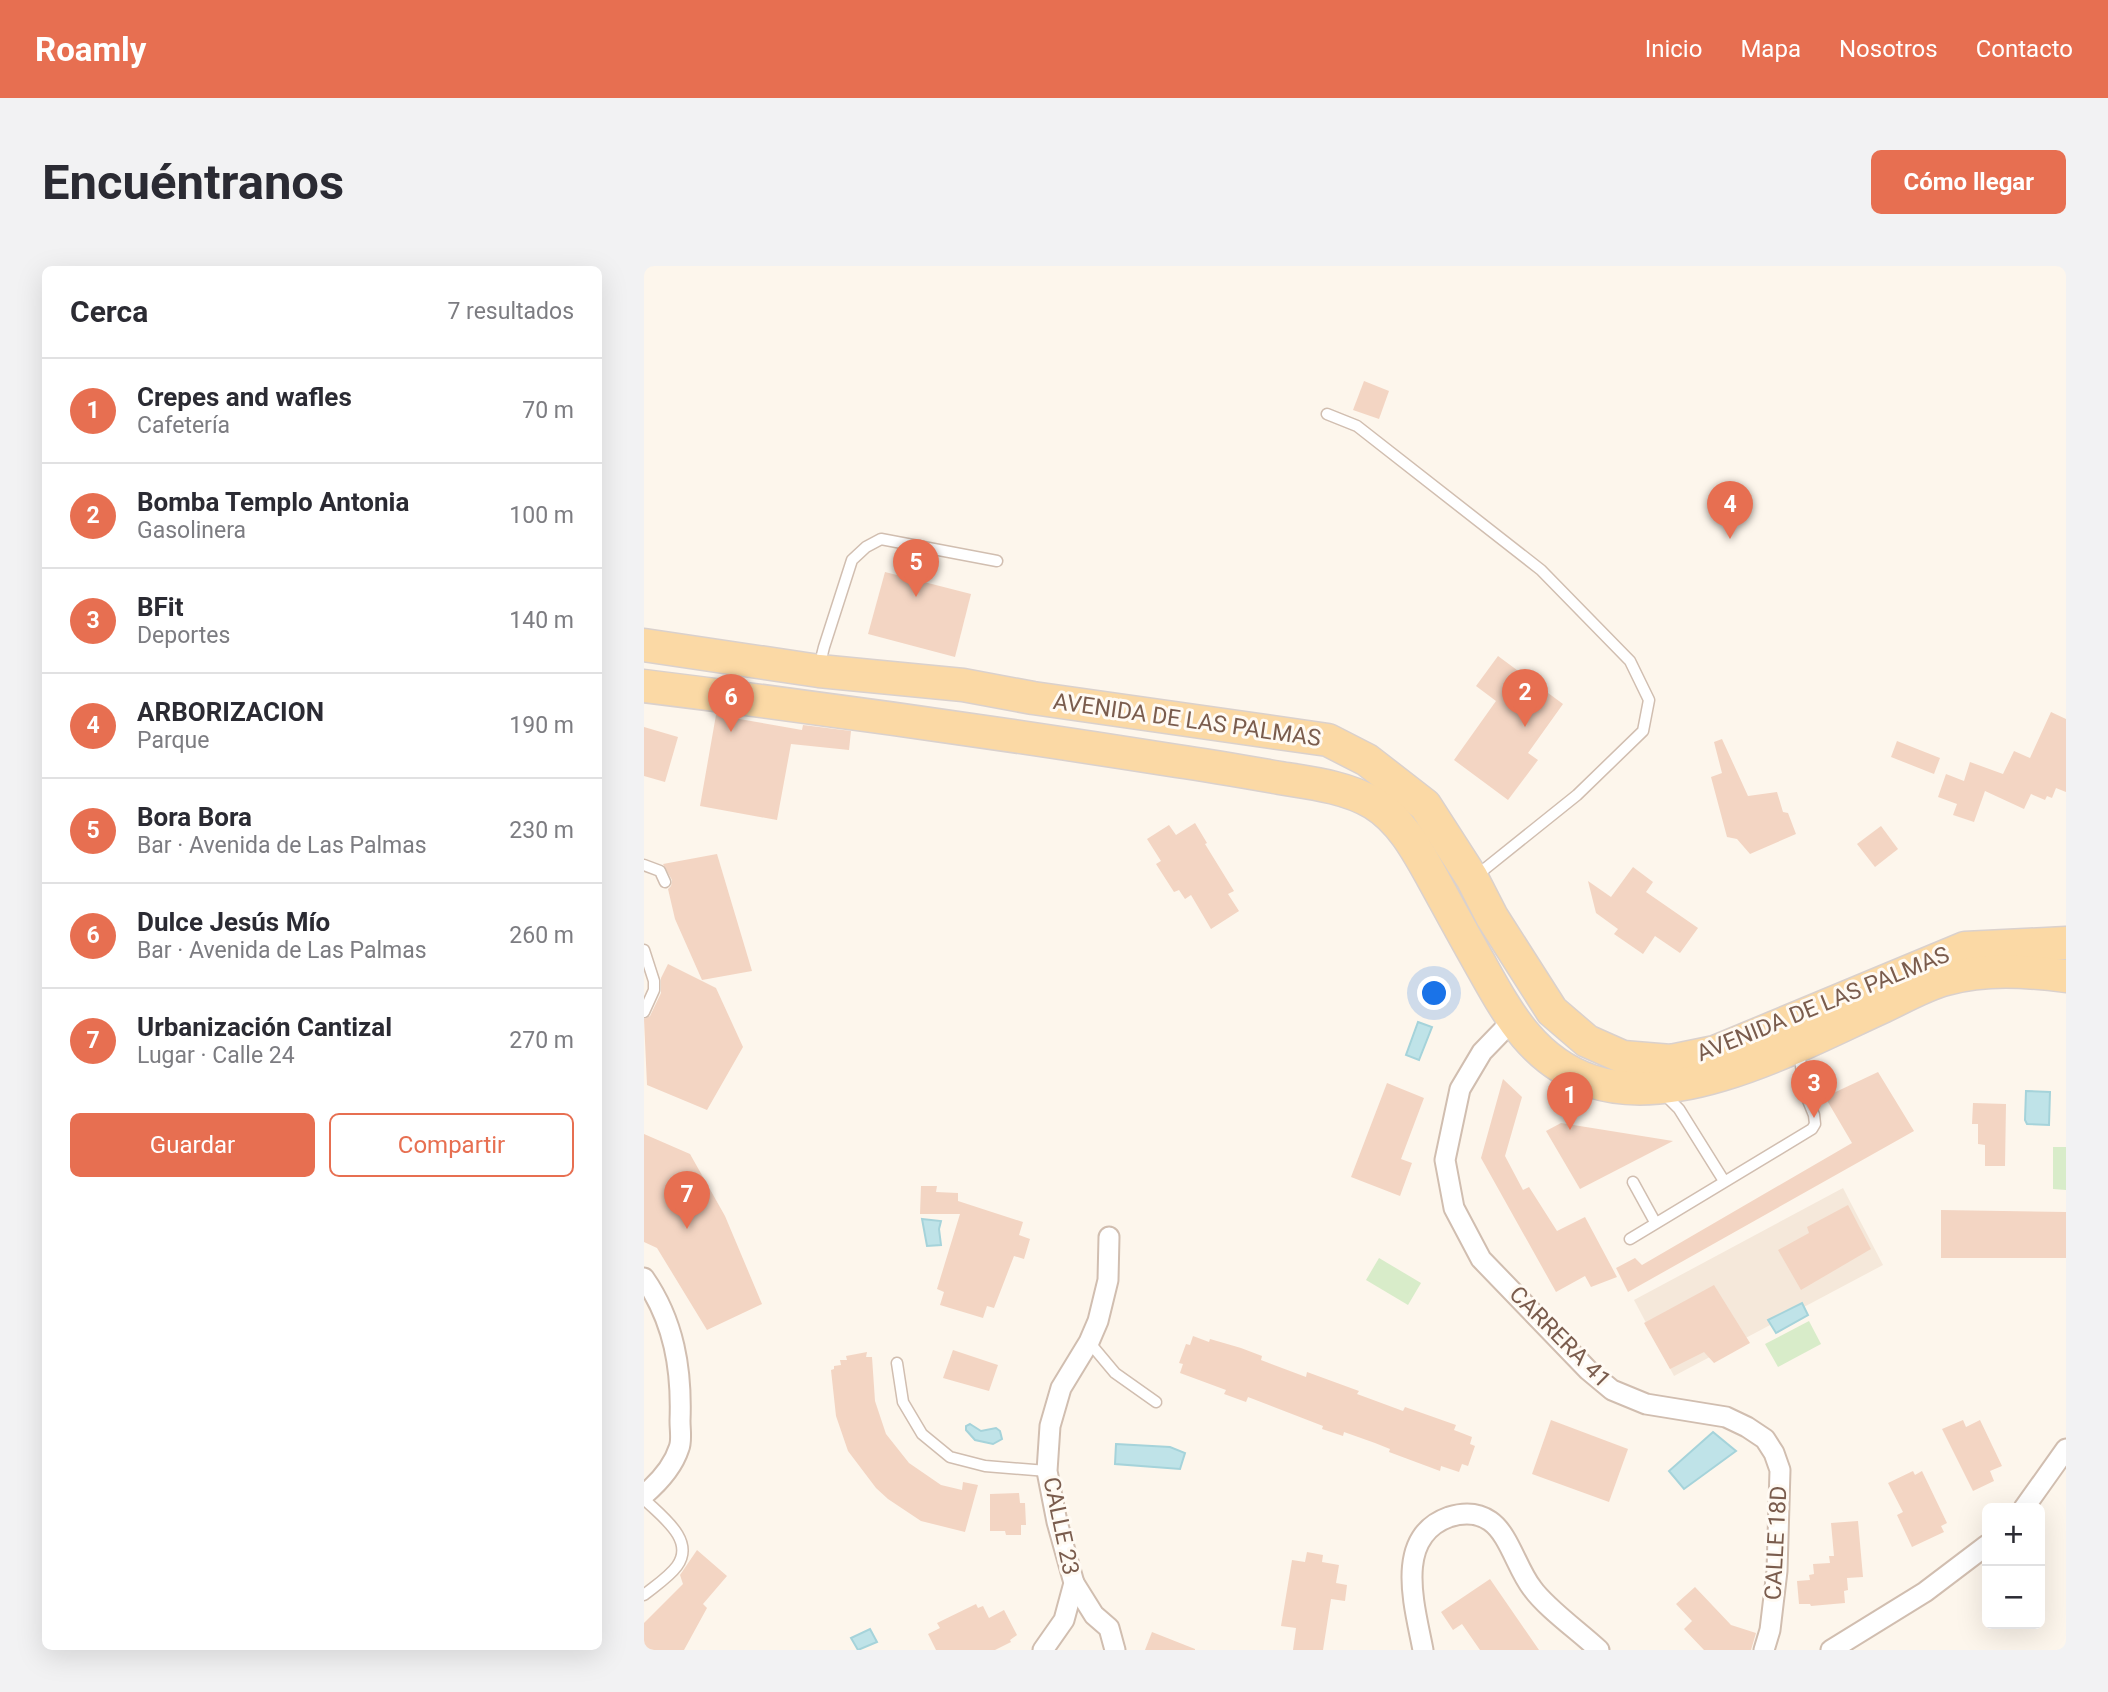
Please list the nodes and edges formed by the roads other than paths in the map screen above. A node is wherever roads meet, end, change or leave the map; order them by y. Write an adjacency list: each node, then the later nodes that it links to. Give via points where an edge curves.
1 (1327, 414): 7 (lane, via 1357,426 1541,570 1630,661 1649,700 1643,732 1577,795)
2 (997, 561): 4 (lane, via 881,539 866,547 852,560)
3 (644, 645): 4 (main road, AVENIDA DE LAS PALMAS)
4 (819, 671): 7 (main road, AVENIDA DE LAS PALMAS, via 963,685 1328,740 1367,760 1425,805)
5 (644, 686): 13 (main road, AVENIDA DE LAS PALMAS, via 1018,735 1348,792 1372,802 1412,843)
6 (644, 864): 8 (lane, via 660,871)
7 (1472, 878): 9 (main road, AVENIDA DE LAS PALMAS, via 1552,1011 1587,1041 1623,1056 1671,1061 1715,1052 1965,948)
8 (664, 882)
9 (2066, 943)
10 (644, 950): 12 (lane, via 654,981)
11 (2066, 976): 14 (main road, AVENIDA DE LAS PALMAS, via 2008,970 1947,978)
12 (644, 1012)
13 (1512, 1021): 15 (main road, AVENIDA DE LAS PALMAS, via 1552,1063 1592,1082); 25 (street, CARRERA 41, via 1482,1052 1460,1089 1445,1160 1454,1208 1481,1259 1612,1390 1646,1404 1726,1417)
14 (1799, 1045): 15 (main road, AVENIDA DE LAS PALMAS, via 1714,1077); 16 (lane, via 1815,1124)
15 (1656, 1088): 16 (lane, via 1679,1109)
16 (1724, 1181): 18 (lane)
17 (1633, 1182): 18 (lane)
18 (1655, 1222): 20 (lane)
19 (1109, 1237): 22 (street, CALLE 23, via 1108,1280)
20 (1630, 1238)
21 (644, 1278): 28 (street, via 670,1328 681,1388 680,1448 662,1479)
22 (1089, 1342): 24 (lane, via 1115,1373); 27 (street, CALLE 23, via 1061,1388 1050,1426)
23 (897, 1363): 27 (lane, via 904,1402 922,1434 950,1457 985,1466)
24 (1156, 1402)
25 (1765, 1439): 39 (street, CALLE 18D, via 1780,1470 1781,1504 1770,1630)
26 (2066, 1449): 29 (street)
27 (1047, 1471): 31 (street, CALLE 23)
28 (644, 1497): 32 (lane, via 681,1536 683,1555 677,1568)
29 (2028, 1503)
30 (1982, 1549): 40 (street, via 1925,1592)
31 (1074, 1583): 33 (street); 34 (street, CALLE 23)
32 (644, 1595)
33 (1094, 1615): 34 (street); 36 (street, via 1109,1628)
34 (1064, 1620): 35 (street, CALLE 23)
35 (1043, 1650)
36 (1115, 1650)
37 (1423, 1650): 38 (street, via 1411,1575 1421,1536 1460,1513 1490,1521 1503,1535 1533,1590)
38 (1599, 1650)
39 (1764, 1650)
40 (1831, 1650)

